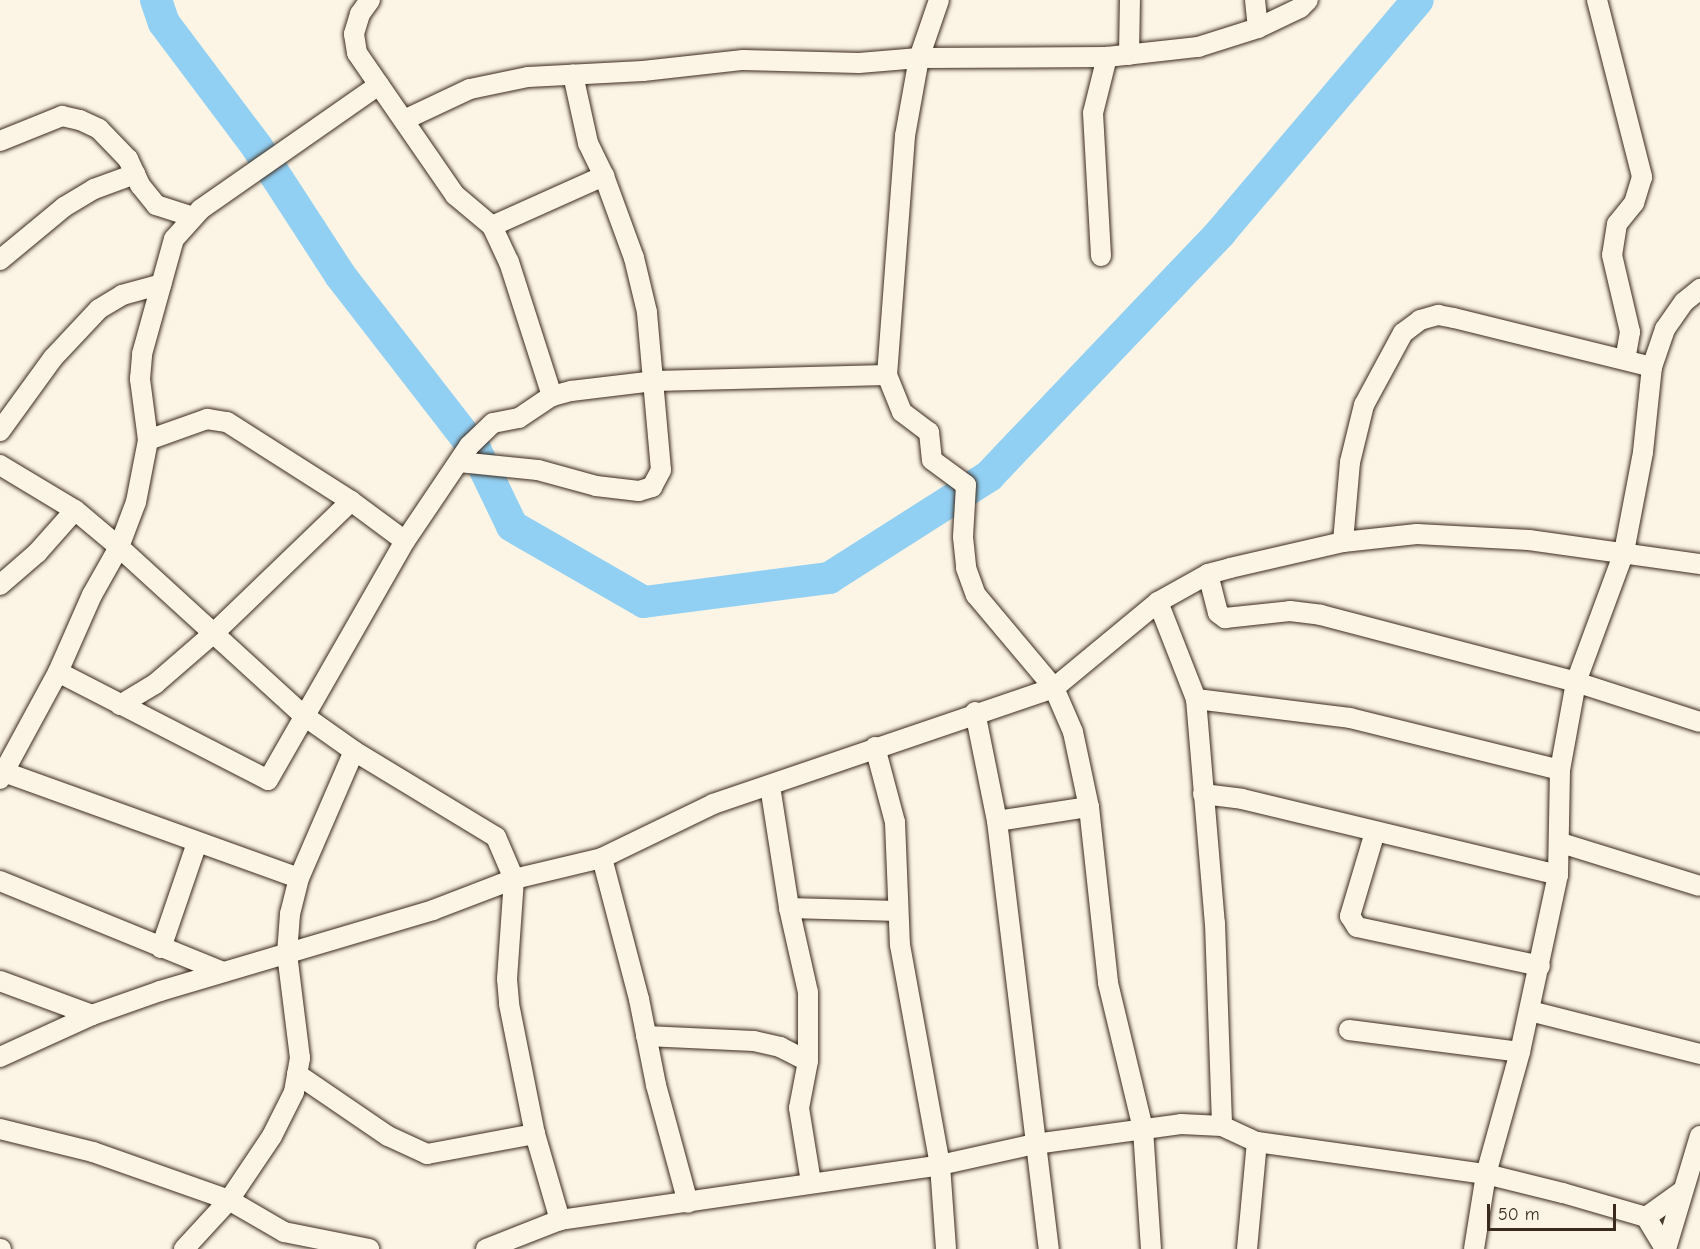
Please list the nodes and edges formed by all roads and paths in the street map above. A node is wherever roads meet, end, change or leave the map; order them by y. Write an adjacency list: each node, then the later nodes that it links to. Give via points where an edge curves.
1 (370, 0): 12 (street, via 360,14 354,34 357,53)
2 (939, 0): 10 (street)
3 (1130, 0): 8 (street)
4 (1255, 0): 7 (street)
5 (1308, 0): 7 (street, via 1300,8)
6 (1597, 0): 23 (street, via 1642,177 1634,203 1617,224 1612,255 1630,332)
7 (1258, 28): 8 (street, via 1198,47)
8 (1129, 55): 9 (street)
9 (1107, 57): 10 (street); 19 (street, via 1093,113)
10 (919, 58): 11 (street, via 859,63 743,60); 25 (street, via 905,136)
11 (573, 75): 13 (street, via 528,77 470,89); 16 (street, via 588,143)
12 (380, 85): 13 (street); 17 (street)
13 (404, 120): 18 (street, via 455,195)
14 (1, 138): 15 (street, via 63,117 80,120 99,129 129,159)
15 (135, 174): 17 (street, via 156,205); 20 (street, via 94,189 64,207)
16 (604, 176): 18 (street); 26 (street, via 634,258)
17 (193, 217): 21 (street, via 174,239)
18 (492, 226): 27 (street, via 509,262)
19 (1101, 256)
20 (0, 260)
21 (162, 284): 28 (street, via 122,295 99,309 53,358); 29 (street, via 142,354 140,379)
22 (1700, 289): 24 (street, via 1684,302 1665,329)
23 (1625, 360): 24 (street); 35 (street, via 1454,318 1438,315 1419,320 1403,333 1364,405 1350,462)
24 (1652, 366): 37 (street, via 1643,452)
25 (887, 375): 26 (street); 45 (street, via 902,412 929,432 932,460 966,485 963,537 966,568 976,594)
26 (654, 381): 27 (street); 30 (street, via 661,470 651,487 639,491 596,486 538,470)
27 (552, 396): 30 (street, via 529,414 492,423)
28 (0, 431)
29 (148, 440): 32 (street, via 207,419 227,422); 36 (street, via 135,502)
30 (459, 462): 34 (street)
31 (0, 465): 33 (street)
32 (351, 501): 34 (street); 42 (street)
33 (75, 510): 36 (street); 40 (street, via 37,553)
34 (405, 541): 49 (street)
35 (1343, 542): 37 (street, via 1417,534 1478,535); 39 (street)
36 (119, 547): 42 (street); 43 (street, via 92,595)
37 (1624, 552): 38 (street); 44 (street)
38 (1700, 564)
39 (1208, 574): 41 (street); 44 (street, via 1218,613 1225,618 1290,612 1321,615)
40 (0, 585)
41 (1158, 602): 45 (street); 46 (street)
42 (215, 632): 47 (street, via 155,684); 49 (street)
43 (58, 672): 47 (street); 54 (street)
44 (1576, 682): 50 (street); 53 (street)
45 (1054, 688): 48 (street); 57 (street, via 1073,732)
46 (1196, 699): 53 (street, via 1350,718); 56 (street)
47 (120, 705): 49 (street, via 268,780)
48 (975, 712): 51 (street); 58 (street)
49 (303, 715): 52 (street)
50 (1700, 722)
51 (875, 747): 55 (street); 69 (street, via 895,822)
52 (354, 751): 64 (street); 65 (street, via 483,826 504,849)
53 (1560, 770): 61 (street)
54 (2, 776): 60 (street)
55 (770, 786): 62 (street, via 713,804); 68 (street)
56 (1203, 794): 59 (street, via 1242,799); 84 (street, via 1215,923)
57 (1089, 807): 58 (street); 86 (street, via 1108,983)
58 (997, 821): 90 (street)
59 (1375, 832): 63 (street); 72 (street, via 1350,916 1352,923 1371,932)
60 (197, 843): 64 (street); 70 (street)
61 (1562, 843): 63 (street); 67 (street)
62 (602, 858): 65 (street); 78 (street)
63 (1558, 875): 72 (street)
64 (299, 878): 71 (street)
65 (514, 879): 71 (street, via 433,910); 87 (street, via 509,1004)
66 (0, 881): 70 (street)
67 (1700, 886)
68 (789, 908): 69 (street); 82 (street, via 808,992)
69 (898, 911): 91 (street, via 900,945)
70 (161, 948): 73 (street)
71 (286, 954): 73 (street); 83 (street, via 300,1058)
72 (1540, 966): 75 (street)
73 (223, 972): 76 (street)
74 (0, 981): 76 (street)
75 (1530, 1011): 79 (street); 80 (street)
76 (92, 1015): 81 (street)
77 (1349, 1030): 79 (street)
78 (646, 1036): 82 (street, via 754,1041); 96 (street)
79 (1520, 1052): 92 (street)
80 (1700, 1054)
81 (0, 1057)
82 (808, 1060): 93 (street, via 799,1108)
83 (297, 1074): 87 (street, via 395,1140 427,1154); 95 (street, via 294,1092 272,1136)
84 (1222, 1126): 86 (street, via 1181,1124); 89 (street)
85 (0, 1129): 95 (street, via 93,1152)
86 (1143, 1129): 90 (street); 104 (street)
87 (535, 1134): 98 (street)
88 (1700, 1136): 94 (street)
89 (1257, 1142): 92 (street); 105 (street)
90 (1035, 1144): 91 (street); 103 (street)
91 (940, 1165): 93 (street); 102 (street)
92 (1486, 1174): 97 (street); 106 (street)
93 (811, 1182): 96 (street)
94 (1681, 1192): 97 (street); 107 (street)
95 (229, 1200): 100 (street); 101 (street, via 284,1232)
96 (688, 1203): 98 (street)
97 (1646, 1217): 107 (street)
98 (560, 1220): 99 (street)
99 (495, 1248)
100 (184, 1249)
101 (369, 1249)
102 (946, 1249)
103 (1049, 1249)
104 (1151, 1249)
105 (1247, 1249)
106 (1474, 1249)
107 (1666, 1249)

